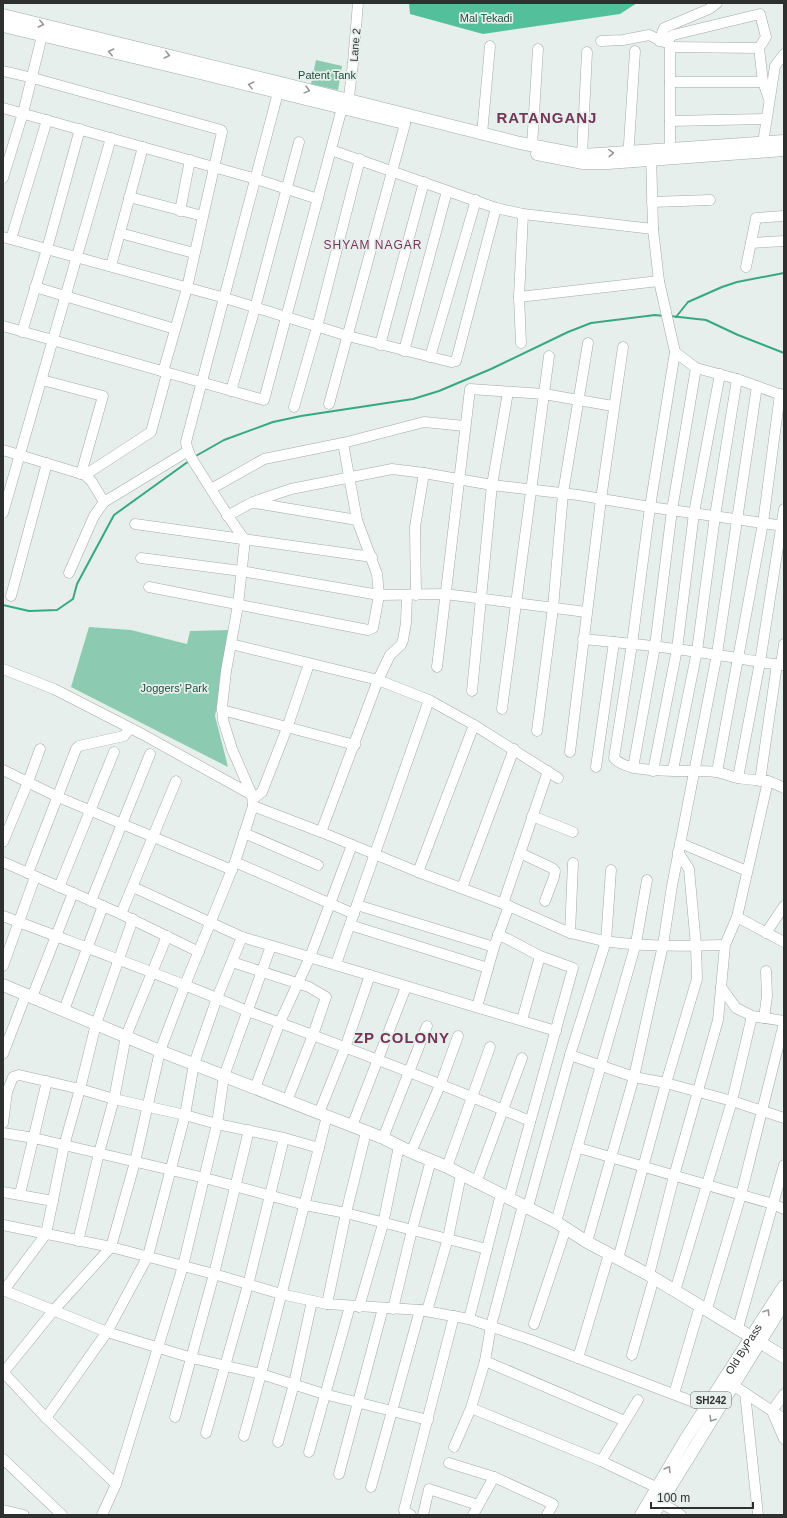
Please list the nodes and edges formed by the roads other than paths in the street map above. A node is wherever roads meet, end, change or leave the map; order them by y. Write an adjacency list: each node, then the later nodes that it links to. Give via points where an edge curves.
1 (358, 3): 20 (street, Lane 2)
2 (717, 3): 7 (street, via 709,9 664,28)
3 (3, 15): 18 (main road, one-way to 18)
4 (3, 26): 5 (main road)
5 (42, 36): 15 (street); 18 (main road, one-way to 5)
6 (601, 41): 7 (street, via 624,40 646,35)
7 (666, 43): 9 (street); 9 (street, via 673,35 760,14 766,36); 16 (street)
8 (490, 46): 28 (street)
9 (759, 48): 17 (street)
10 (538, 49): 33 (street)
11 (635, 51): 40 (street)
12 (587, 52): 37 (street)
13 (784, 54): 19 (street, via 775,66)
14 (3, 71): 15 (street)
15 (32, 78): 22 (street); 43 (street, via 221,130)
16 (670, 82): 17 (street); 25 (street)
17 (763, 82): 19 (street)
18 (279, 87): 20 (main road); 46 (street)
19 (769, 99): 23 (street)
20 (346, 106): 26 (main road); 28 (main road); 35 (street, Lane 2)
21 (3, 108): 22 (street)
22 (23, 113): 24 (street); 45 (street)
23 (766, 119): 25 (street); 32 (street)
24 (48, 120): 27 (street); 62 (street)
25 (670, 121): 38 (street)
26 (405, 124): 40 (main road, via 559,160 608,163); 44 (street)
27 (80, 129): 29 (street); 65 (street)
28 (482, 134): 33 (main road)
29 (111, 138): 34 (street); 67 (street)
30 (784, 141): 32 (main road)
31 (299, 142): 48 (street)
32 (763, 143): 38 (main road)
33 (532, 146): 37 (main road)
34 (143, 147): 42 (street); 50 (street)
35 (331, 150): 41 (street); 51 (street, Lane 2)
36 (784, 150): 38 (main road)
37 (582, 154): 40 (main road, one-way to 40)
38 (670, 154): 39 (main road)
39 (651, 155): 40 (main road); 54 (street)
40 (628, 157)
41 (360, 159): 44 (street); 79 (street)
42 (190, 160): 43 (street); 56 (street)
43 (213, 167): 46 (street); 58 (street)
44 (392, 172): 47 (street); 82 (street)
45 (3, 178)
46 (256, 179): 48 (street); 75 (street)
47 (424, 182): 49 (street); 86 (street)
48 (286, 188): 51 (street); 76 (street)
49 (447, 191): 52 (street); 88 (street)
50 (129, 198): 56 (street); 61 (street)
51 (318, 199): 77 (street, Lane 2)
52 (476, 200): 55 (street); 91 (street)
53 (710, 200): 54 (street)
54 (652, 202): 60 (street)
55 (496, 208): 57 (street); 91 (street, via 456,361)
56 (180, 211): 58 (street)
57 (523, 214): 60 (street); 74 (street)
58 (203, 216): 66 (street)
59 (784, 216): 64 (street, via 756,218)
60 (653, 229): 70 (street)
61 (120, 233): 66 (street); 68 (street)
62 (7, 238): 65 (street)
63 (784, 241): 64 (street)
64 (751, 243): 69 (street)
65 (47, 249): 67 (street); 71 (street)
66 (194, 253): 72 (street)
67 (76, 257): 68 (street); 73 (street)
68 (111, 266): 72 (street)
69 (746, 267)
70 (659, 281): 74 (street); 89 (street)
71 (36, 287): 73 (street); 81 (street)
72 (187, 288): 75 (street); 80 (street)
73 (65, 296): 80 (street); 83 (street)
74 (519, 297): 84 (street)
75 (225, 298): 76 (street); 97 (street)
76 (256, 308): 77 (street); 99 (street)
77 (286, 318): 79 (street); 99 (street, Lane 2, via 264,400)
78 (3, 326): 81 (street)
79 (317, 327): 82 (street); 106 (street)
80 (175, 328): 93 (street)
81 (22, 332): 83 (street)
82 (348, 336): 86 (street); 104 (street)
83 (52, 340): 93 (street); 96 (street)
84 (520, 343)
85 (588, 343): 103 (street)
86 (380, 345): 88 (street)
87 (623, 347): 105 (street)
88 (404, 351): 91 (street)
89 (675, 352): 92 (street); 124 (street)
90 (550, 356): 101 (street)
91 (430, 358)
92 (696, 368): 94 (street); 126 (street)
93 (165, 372): 97 (street); 114 (street, via 151,432)
94 (720, 374): 95 (street); 127 (street)
95 (737, 379): 98 (street); 130 (street)
96 (42, 380): 111 (street); 114 (street, via 103,396)
97 (202, 383): 99 (street); 110 (street, via 186,442)
98 (756, 386): 102 (street); 132 (street)
99 (231, 391)
100 (508, 392): 101 (street); 107 (street, via 470,389); 117 (street)
101 (544, 394): 103 (street); 119 (street)
102 (782, 395): 133 (street)
103 (578, 400): 105 (street); 120 (street)
104 (329, 404)
105 (613, 406): 121 (street)
106 (294, 407)
107 (465, 426): 108 (street, via 424,422); 116 (street)
108 (343, 443): 115 (street); 118 (street, via 264,459)
109 (3, 450): 111 (street)
110 (189, 453): 118 (street); 122 (street)
111 (21, 455): 112 (street); 128 (street)
112 (47, 463): 114 (street); 145 (street)
113 (424, 473): 115 (street, via 392,469); 116 (street); 144 (street, via 416,516)
114 (83, 474): 122 (street, via 92,482)
115 (350, 477): 123 (street, via 291,489); 131 (street)
116 (459, 480): 117 (street); 142 (street)
117 (492, 485): 119 (street); 146 (street)
118 (211, 489): 129 (street)
119 (531, 489): 120 (street); 147 (street)
120 (563, 493): 121 (street); 149 (street)
121 (601, 499): 124 (street); 150 (street)
122 (104, 502): 140 (street, via 94,516)
123 (253, 502): 129 (street); 131 (street)
124 (650, 507): 126 (street); 154 (street)
125 (784, 509): 135 (street)
126 (672, 510): 127 (street); 156 (street)
127 (694, 513): 130 (street); 157 (street)
128 (3, 514)
129 (227, 516): 136 (street)
130 (715, 516): 132 (street); 158 (street)
131 (357, 520): 137 (street)
132 (738, 520): 133 (street); 159 (street)
133 (763, 523): 135 (street); 160 (street)
134 (135, 524): 136 (street)
135 (783, 526): 161 (street)
136 (245, 540): 137 (street); 139 (street)
137 (372, 557): 143 (street)
138 (141, 558): 139 (street)
139 (241, 571): 143 (street); 148 (street)
140 (70, 573)
141 (149, 587): 148 (street)
142 (445, 594): 144 (street); 146 (street); 164 (street)
143 (379, 595): 144 (street); 148 (street, via 375,625 371,630)
144 (412, 595): 166 (street, via 403,640)
145 (10, 596)
146 (481, 598): 147 (street); 167 (street)
147 (516, 603): 149 (street); 169 (street)
148 (238, 604): 153 (street)
149 (553, 608): 150 (street); 174 (street)
150 (586, 612): 151 (street)
151 (583, 639): 152 (street); 179 (street)
152 (614, 642): 154 (street); 181 (street)
153 (231, 644): 162 (street); 170 (street)
154 (632, 644): 156 (street); 182 (street, via 614,758 617,762)
155 (784, 644): 163 (street)
156 (655, 646): 157 (street); 182 (street)
157 (677, 649): 158 (street); 186 (street)
158 (697, 651): 159 (street); 184 (street)
159 (717, 654): 160 (street); 187 (street)
160 (738, 659): 161 (street); 188 (street)
161 (760, 662): 163 (street); 190 (street)
162 (309, 664): 166 (street); 173 (street)
163 (781, 665): 192 (street)
164 (437, 667)
165 (3, 669): 172 (street, via 54,689)
166 (378, 680): 168 (street); 175 (street)
167 (472, 690)
168 (429, 700): 171 (street); 208 (street)
169 (502, 709)
170 (222, 710): 173 (street); 196 (street, via 232,750)
171 (474, 725): 177 (street); 215 (street)
172 (130, 728): 195 (street, via 124,736 79,746 74,752); 196 (street)
173 (287, 728): 175 (street); 196 (street, via 262,792)
174 (537, 731)
175 (355, 745): 200 (street)
176 (40, 749): 193 (street)
177 (514, 750): 185 (street); 220 (street)
178 (114, 752): 197 (street)
179 (570, 752)
180 (150, 754): 199 (street)
181 (596, 767)
182 (633, 768): 186 (street)
183 (3, 770): 193 (street)
184 (673, 770): 186 (street); 187 (street)
185 (548, 771): 189 (street); 198 (street)
186 (653, 771)
187 (693, 771): 188 (street); 206 (street)
188 (717, 772): 190 (street)
189 (558, 778)
190 (738, 778): 192 (street)
191 (176, 781): 203 (street)
192 (764, 781): 194 (street); 214 (street)
193 (28, 782): 195 (street); 204 (street)
194 (784, 788)
195 (58, 796): 197 (street); 216 (street)
196 (253, 800): 200 (street); 202 (street)
197 (90, 810): 199 (street); 218 (street)
198 (532, 816): 201 (street); 207 (street)
199 (123, 824): 203 (street); 222 (street)
200 (321, 832): 205 (street)
201 (573, 832)
202 (244, 833): 211 (street); 212 (street)
203 (154, 837): 212 (street); 219 (street)
204 (3, 842)
205 (352, 845): 208 (street); 224 (street)
206 (679, 848): 214 (street); 245 (street); 248 (street, via 689,869)
207 (520, 853): 223 (street, via 555,871); 225 (street)
208 (374, 854): 215 (street); 228 (street)
209 (3, 862): 216 (street)
210 (573, 863): 236 (street)
211 (318, 865)
212 (233, 866): 224 (street); 234 (street)
213 (611, 870): 242 (street)
214 (747, 870): 231 (street)
215 (418, 872): 220 (street)
216 (32, 875): 218 (street); 233 (street)
217 (648, 880): 244 (street)
218 (59, 887): 221 (street)
219 (133, 887): 229 (street); 234 (street)
220 (462, 888): 225 (street)
221 (73, 893): 222 (street); 239 (street)
222 (91, 901): 226 (street)
223 (545, 901)
224 (330, 903): 228 (street); 253 (street)
225 (506, 905): 236 (street); 238 (street)
226 (103, 906): 229 (street); 249 (street)
227 (784, 906): 237 (street)
228 (355, 910): 235 (street); 250 (street)
229 (121, 914): 232 (street)
230 (3, 916): 233 (street)
231 (737, 917): 237 (street); 246 (street)
232 (132, 920): 240 (street); 254 (street)
233 (19, 922): 239 (street); 257 (street)
234 (210, 924): 241 (street); 251 (street)
235 (350, 925): 256 (street); 258 (street)
236 (570, 933): 242 (street)
237 (766, 933): 243 (street)
238 (498, 934): 250 (street); 252 (street)
239 (56, 936): 249 (street); 268 (street)
240 (167, 936): 251 (street); 261 (street)
241 (242, 937): 247 (street); 255 (street)
242 (606, 941): 244 (street); 289 (street)
243 (784, 942)
244 (636, 943): 245 (street); 293 (street)
245 (663, 945): 248 (street); 296 (street)
246 (725, 945): 248 (street); 267 (street)
247 (271, 946): 253 (street); 259 (street)
248 (696, 946): 299 (street, via 697,979)
249 (88, 948): 254 (street); 271 (street)
250 (494, 948): 258 (street)
251 (199, 952): 265 (street)
252 (540, 956): 275 (street); 280 (street, via 573,968)
253 (310, 957): 256 (street); 263 (street)
254 (119, 960): 261 (street); 278 (street)
255 (232, 962): 259 (street); 269 (street)
256 (336, 964): 262 (street)
257 (3, 966)
258 (488, 968): 270 (street)
259 (262, 971): 263 (street); 272 (street)
260 (766, 971): 274 (street, via 768,996)
261 (153, 973): 265 (street); 282 (street)
262 (370, 975): 266 (street); 286 (street)
263 (298, 983): 276 (street); 281 (street, via 326,997)
264 (3, 985): 268 (main road)
265 (185, 985): 269 (street); 287 (street)
266 (406, 987): 270 (street); 291 (street)
267 (721, 987): 273 (street, via 736,1008); 303 (street, via 718,1020)
268 (29, 996): 271 (main road); 284 (street)
269 (218, 998): 272 (street); 292 (street)
270 (477, 1007): 275 (street)
271 (64, 1010): 278 (main road)
272 (248, 1011): 276 (street); 295 (street)
273 (752, 1016): 274 (street); 307 (street)
274 (764, 1018): 277 (street)
275 (522, 1020): 280 (street)
276 (280, 1022): 281 (street); 300 (street)
277 (784, 1022): 310 (street)
278 (96, 1024): 282 (main road); 301 (street)
279 (426, 1026): 294 (street)
280 (556, 1030): 314 (street)
281 (313, 1035): 286 (street); 306 (street)
282 (126, 1036): 287 (main road); 305 (street)
283 (458, 1036): 298 (street)
284 (5, 1042): 288 (street)
285 (490, 1047): 304 (street)
286 (345, 1048): 291 (street); 312 (street)
287 (160, 1051): 292 (main road); 308 (street)
288 (3, 1054)
289 (570, 1055): 293 (street); 351 (street)
290 (522, 1058): 309 (street)
291 (377, 1060): 294 (street); 317 (street)
292 (194, 1064): 295 (main road); 311 (street)
293 (601, 1066): 296 (street); 327 (street)
294 (409, 1072): 298 (street); 323 (street)
295 (224, 1076): 300 (main road); 316 (street)
296 (634, 1077): 299 (street); 330 (street)
297 (47, 1081): 301 (street); 302 (street, via 16,1075); 321 (street)
298 (440, 1083): 304 (street); 328 (street)
299 (666, 1083): 303 (street); 335 (street)
300 (255, 1088): 306 (main road)
301 (80, 1089): 305 (street); 324 (street)
302 (5, 1092): 315 (street)
303 (699, 1092): 307 (street); 338 (street)
304 (473, 1097): 309 (street); 334 (street)
305 (114, 1099): 308 (street); 329 (street)
306 (287, 1101): 312 (main road)
307 (732, 1101): 310 (street); 342 (street)
308 (148, 1106): 311 (street); 332 (street)
309 (504, 1109): 314 (street); 340 (street)
310 (762, 1111): 313 (street); 346 (street)
311 (185, 1115): 316 (street); 336 (street)
312 (323, 1115): 317 (main road); 326 (street)
313 (784, 1118)
314 (530, 1121): 347 (street)
315 (3, 1123)
316 (217, 1124): 318 (street); 339 (street)
317 (352, 1126): 319 (main road)
318 (249, 1130): 322 (street); 341 (street)
319 (366, 1132): 323 (main road); 353 (street)
320 (3, 1133): 321 (street)
321 (34, 1138): 324 (street); 344 (street)
322 (284, 1138): 326 (street); 345 (street)
323 (383, 1138): 325 (main road)
324 (64, 1146): 329 (street); 348 (street)
325 (400, 1146): 328 (main road); 355 (street)
326 (319, 1148): 350 (street)
327 (579, 1148): 330 (street); 356 (street)
328 (411, 1152): 331 (main road)
329 (99, 1153): 332 (street); 360 (street)
330 (612, 1158): 335 (street); 361 (street)
331 (431, 1160): 334 (main road); 357 (street)
332 (135, 1162): 336 (street); 362 (street)
333 (784, 1165): 349 (street)
334 (447, 1167): 337 (main road)
335 (642, 1167): 338 (street); 365 (street)
336 (170, 1171): 339 (street); 364 (street)
337 (461, 1174): 340 (main road); 359 (street)
338 (674, 1176): 342 (street); 368 (street)
339 (205, 1178): 341 (street); 366 (street)
340 (476, 1182): 347 (main road)
341 (236, 1186): 345 (street); 367 (street)
342 (707, 1186): 346 (street); 372 (street)
343 (3, 1192): 344 (street)
344 (20, 1194): 348 (street)
345 (269, 1195): 350 (street); 369 (street)
346 (741, 1195): 349 (street); 379 (street)
347 (505, 1196): 351 (main road); 363 (street)
348 (53, 1201): 358 (street)
349 (773, 1204): 352 (street); 386 (street)
350 (304, 1205): 353 (street); 373 (street)
351 (526, 1206): 356 (main road); 385 (street)
352 (784, 1209)
353 (346, 1213): 355 (street); 376 (street)
354 (3, 1224): 358 (street)
355 (383, 1224): 357 (street); 377 (street)
356 (561, 1225): 361 (main road); 384 (street)
357 (412, 1230): 359 (street); 378 (street)
358 (46, 1234): 360 (street); 371 (street)
359 (448, 1238): 363 (street); 381 (street)
360 (78, 1240): 362 (street)
361 (587, 1242): 365 (main road)
362 (111, 1247): 364 (street); 380 (street)
363 (487, 1249): 383 (street)
364 (148, 1256): 366 (street); 387 (street)
365 (613, 1256): 368 (main road); 393 (street)
366 (183, 1266): 367 (street); 389 (street)
367 (214, 1274): 369 (street); 392 (street)
368 (652, 1276): 372 (main road); 390 (street)
369 (248, 1285): 373 (street); 395 (street)
370 (784, 1286): 388 (main road, Old ByPass / SH242, one-way to 370)
371 (3, 1290): 380 (street)
372 (675, 1291): 379 (main road)
373 (282, 1294): 374 (street); 397 (street)
374 (312, 1301): 376 (street); 398 (street)
375 (784, 1303): 388 (main road, Old ByPass / SH242)
376 (327, 1304): 377 (street)
377 (354, 1306): 378 (street); 401 (street)
378 (388, 1308): 381 (street); 405 (street)
379 (703, 1308): 386 (main road); 402 (street)
380 (53, 1311): 387 (street); 396 (street)
381 (424, 1311): 382 (street); 409 (street)
382 (454, 1316): 383 (street); 413 (street)
383 (469, 1319): 385 (street)
384 (534, 1324)
385 (491, 1326): 393 (street); 394 (street)
386 (738, 1328): 388 (main road)
387 (107, 1332): 389 (street); 411 (street)
388 (756, 1339): 391 (main road); 399 (main road, Old ByPass / SH242); 406 (main road, Old ByPass / SH242)
389 (158, 1347): 392 (street); 426 (street)
390 (632, 1355)
391 (784, 1357)
392 (192, 1358): 395 (street); 410 (street)
393 (578, 1358): 402 (street)
394 (485, 1361): 407 (street); 414 (street)
395 (226, 1365): 397 (street); 415 (street)
396 (3, 1372): 411 (street)
397 (261, 1374): 398 (street); 416 (street)
398 (294, 1384): 401 (street); 418 (street)
399 (733, 1385): 400 (street); 428 (main road, Old ByPass / SH242, one-way to 428)
400 (745, 1393): 408 (street); 441 (street)
401 (324, 1394): 405 (street); 420 (street)
402 (674, 1394): 406 (street)
403 (784, 1394): 408 (street)
404 (638, 1400): 414 (street)
405 (358, 1403): 409 (street); 424 (street)
406 (707, 1407): 428 (main road, Old ByPass / SH242, one-way to 406)
407 (471, 1408): 419 (street); 422 (street)
408 (772, 1411): 412 (street); 417 (street)
409 (393, 1412): 413 (street); 427 (street)
410 (175, 1417)
411 (46, 1418): 426 (street)
412 (784, 1419)
413 (428, 1420): 434 (street, via 404,1510)
414 (625, 1421): 422 (street)
415 (206, 1433)
416 (244, 1436)
417 (784, 1439)
418 (278, 1442)
419 (454, 1447)
420 (309, 1452)
421 (3, 1459): 433 (street)
422 (601, 1461): 428 (street)
423 (449, 1463): 425 (street)
424 (339, 1474)
425 (494, 1477): 429 (street); 437 (street, via 553,1504)
426 (116, 1484): 431 (street)
427 (371, 1487)
428 (659, 1495): 438 (main road, Old ByPass / SH242); 439 (main road, Old ByPass / SH242); 440 (street)
429 (478, 1505): 435 (street, via 429,1489); 436 (street)
430 (3, 1510): 432 (street)
431 (105, 1514)
432 (24, 1515)
433 (62, 1515)
434 (411, 1515)
435 (423, 1515)
436 (473, 1515)
437 (547, 1515)
438 (641, 1515)
439 (653, 1515)
440 (681, 1515)
441 (758, 1515)

